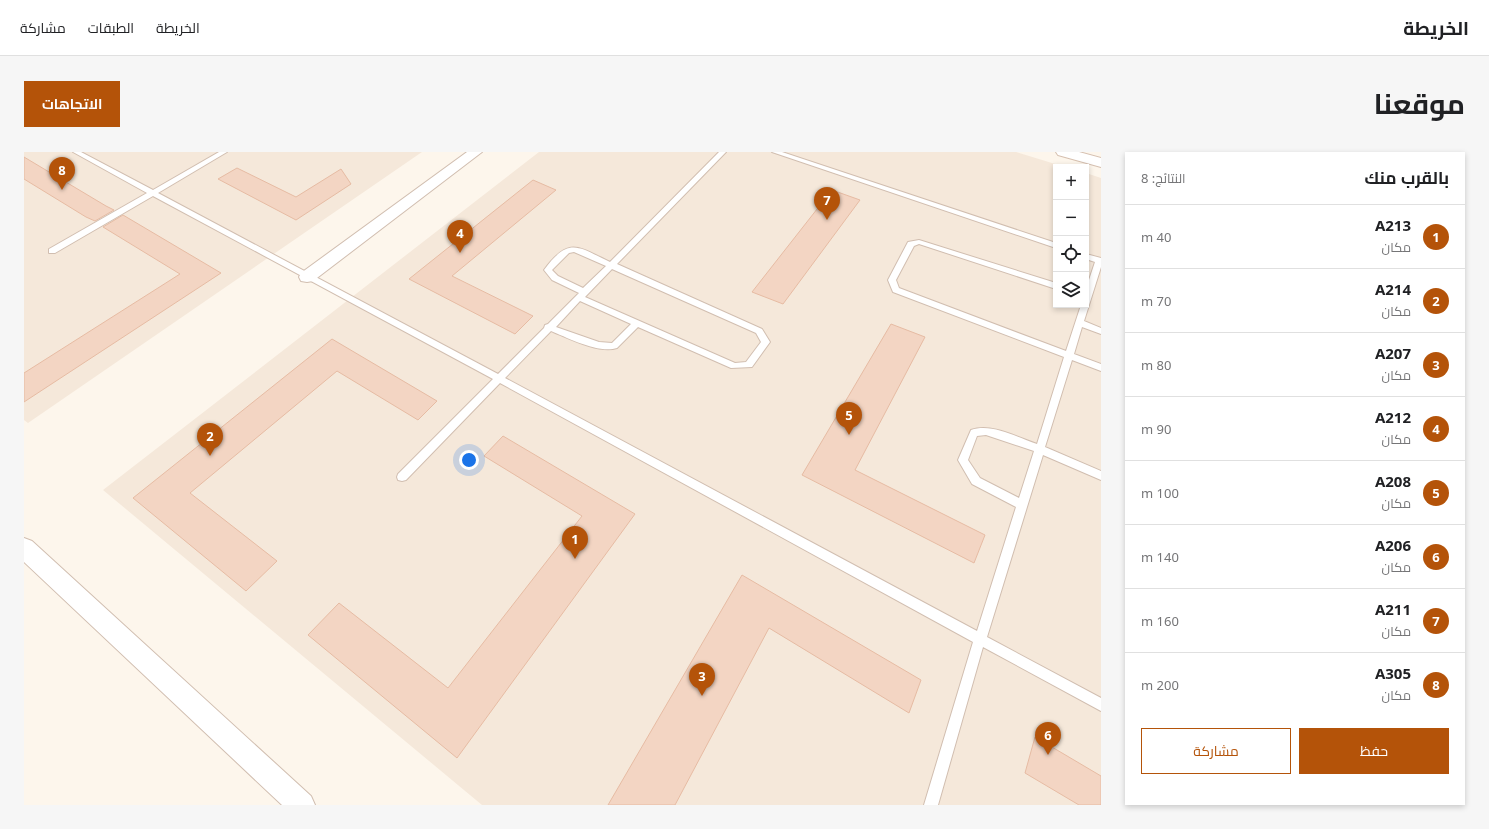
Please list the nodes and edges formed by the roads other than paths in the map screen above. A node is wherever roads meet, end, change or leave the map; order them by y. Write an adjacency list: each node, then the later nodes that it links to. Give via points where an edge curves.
1 (76, 152): 8 (lane)
2 (224, 152): 8 (lane)
3 (475, 152): 14 (street)
4 (722, 152): 13 (lane)
5 (775, 152): 9 (lane)
6 (1063, 152): 7 (street)
7 (1101, 163)
8 (151, 193): 10 (lane); 14 (lane)
9 (1053, 245)
10 (52, 251)
11 (1089, 257): 12 (lane)
12 (1100, 261): 16 (lane)
13 (610, 266): 17 (lane); 17 (lane, via 575,249 566,251 548,270 555,278); 20 (lane, via 759,332 766,342 749,365 734,366)
14 (307, 277): 25 (lane)
15 (1053, 285): 23 (lane, via 919,242 911,244 892,280 896,290)
16 (1089, 292)
17 (581, 294): 20 (lane); 21 (lane)
18 (1083, 308): 19 (lane)
19 (1079, 322): 22 (lane); 23 (lane)
20 (637, 323): 21 (lane, via 614,346 598,345)
21 (548, 327): 25 (lane)
22 (1101, 331)
23 (1069, 356): 24 (lane); 26 (lane)
24 (1101, 368)
25 (498, 378): 28 (lane); 31 (lane)
26 (1040, 449): 27 (lane); 29 (lane); 29 (lane, via 986,431 974,433 963,460 976,481)
27 (1101, 476)
28 (402, 477)
29 (1022, 505): 31 (lane)
30 (24, 548): 33 (street)
31 (980, 639): 32 (lane); 34 (lane)
32 (1101, 705)
33 (302, 805)
34 (931, 805)

